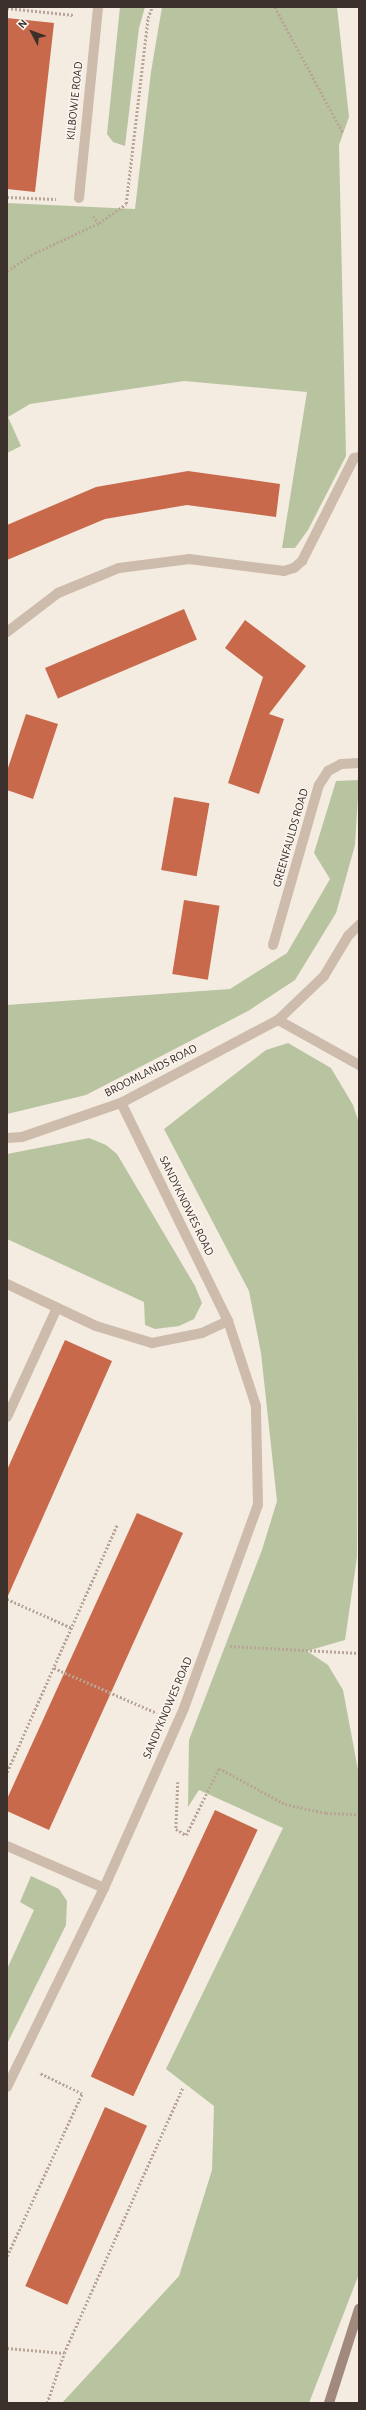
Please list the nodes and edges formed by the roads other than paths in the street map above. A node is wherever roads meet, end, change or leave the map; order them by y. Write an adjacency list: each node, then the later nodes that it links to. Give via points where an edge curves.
1 (97, 12): 2 (street, KILBOWIE ROAD)
2 (79, 198)
3 (359, 457): 4 (street, via 354,458 302,561 294,568 284,571 188,559 119,568 58,593)
4 (7, 632)
5 (359, 763): 7 (street, GREENFAULDS ROAD, via 341,764 328,771 319,786)
6 (359, 925): 8 (street, BROOMLANDS ROAD, via 348,936 324,976)
7 (273, 946)
8 (278, 1020): 9 (street); 10 (street, BROOMLANDS ROAD)
9 (359, 1065)
10 (121, 1103): 11 (street, BROOMLANDS ROAD, via 22,1137); 14 (street, SANDYKNOWES ROAD)
11 (7, 1138)
12 (7, 1284): 13 (street)
13 (57, 1308): 14 (street, via 96,1326 152,1343 202,1332); 15 (street)
14 (228, 1320): 17 (street, SANDYKNOWES ROAD, via 256,1406 258,1505 209,1645)
15 (7, 1417)
16 (7, 1846): 17 (street)
17 (104, 1888): 18 (street, SANDYKNOWES ROAD)
18 (7, 2086)
19 (359, 2309): 20 (main road)
20 (329, 2403)

